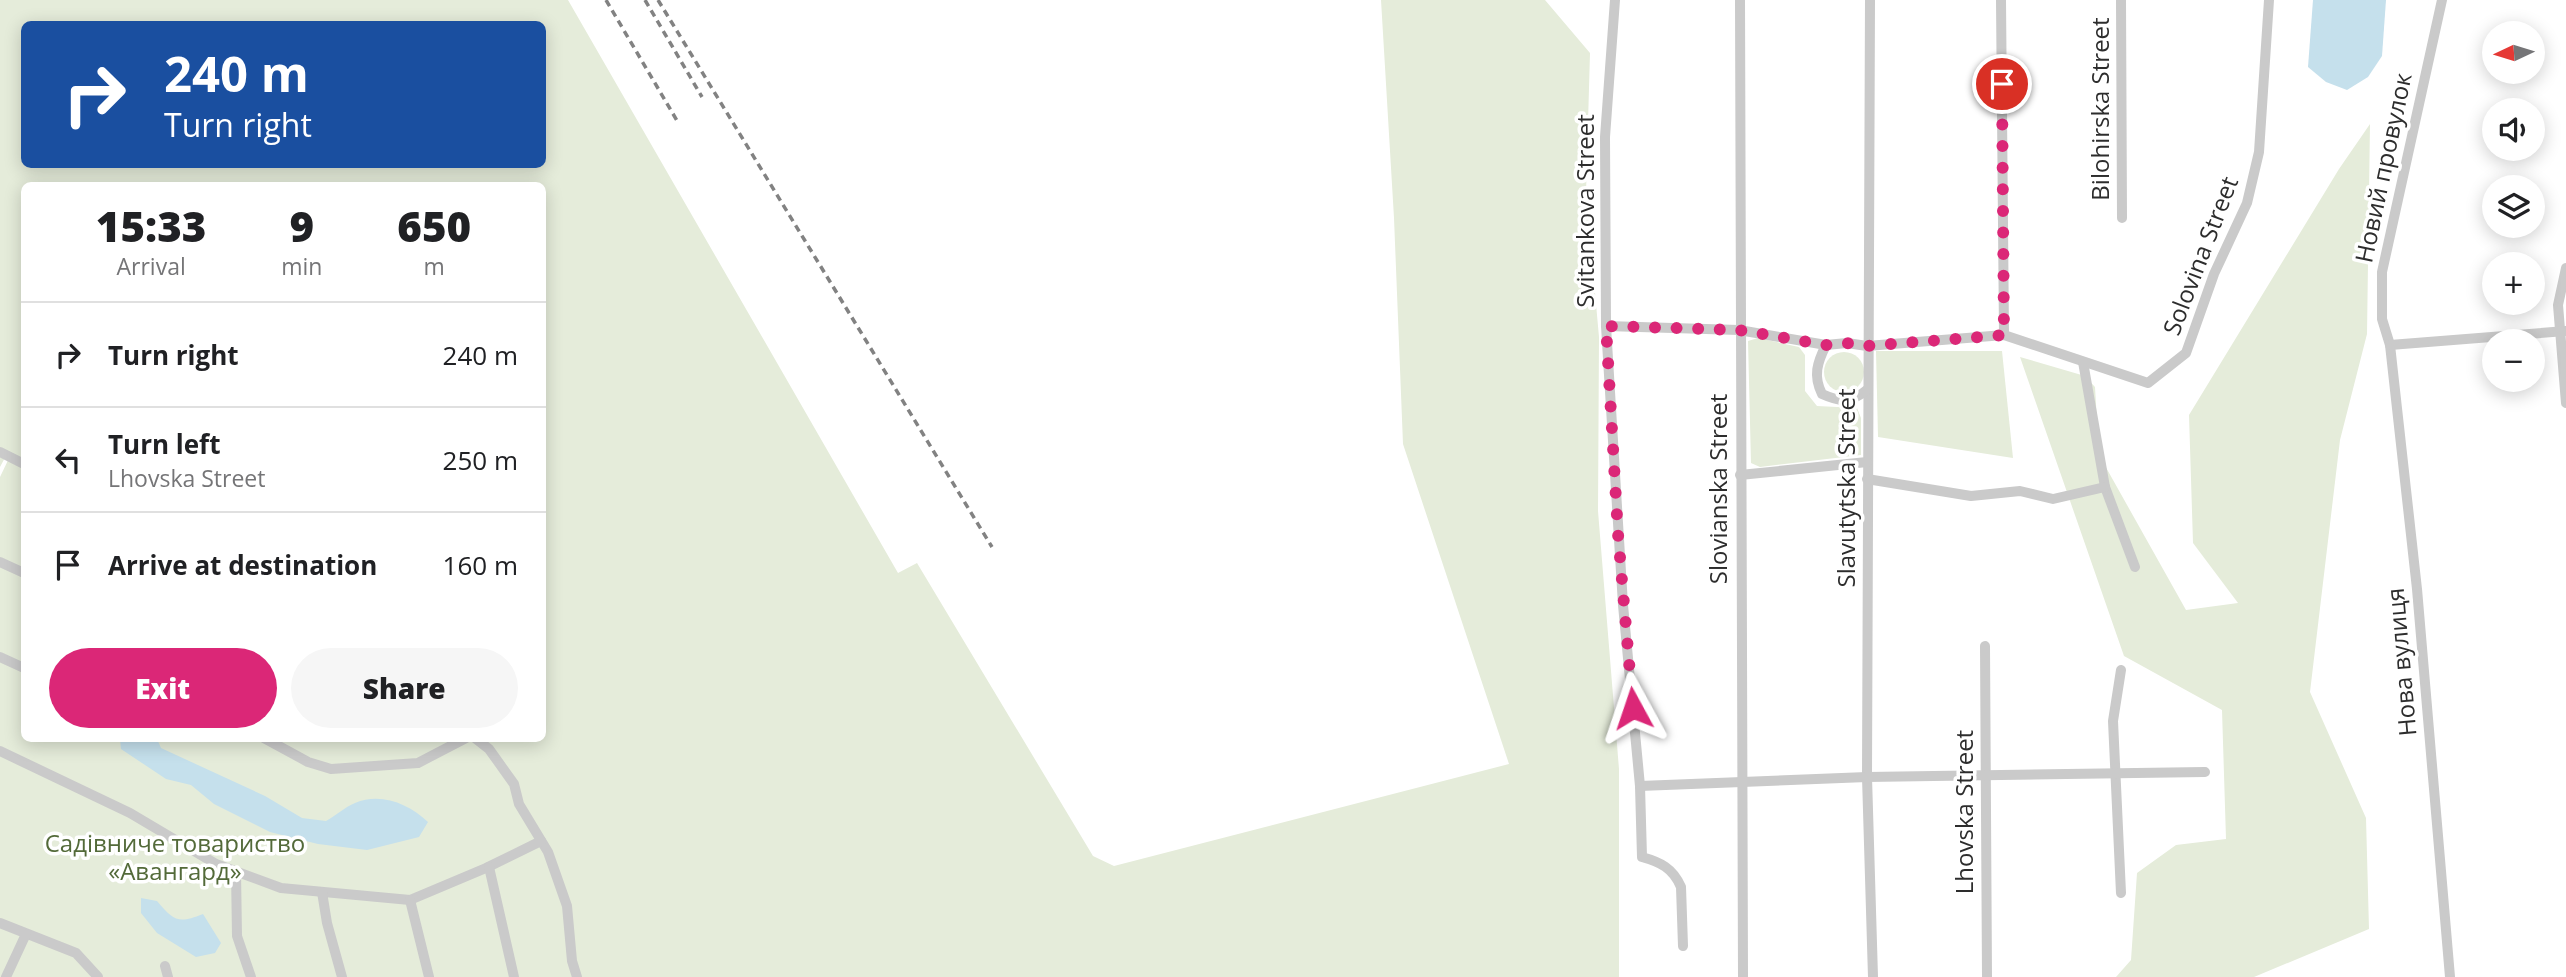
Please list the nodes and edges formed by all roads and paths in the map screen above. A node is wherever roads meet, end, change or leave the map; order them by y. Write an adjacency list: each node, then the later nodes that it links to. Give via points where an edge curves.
1 (1615, 0): 10 (street, Svitankova Street, via 1605,137)
2 (1740, 0): 11 (street, Slovianska Street)
3 (1870, 0): 16 (street, Slavutytska Street)
4 (2001, 0): 13 (street)
5 (2121, 0): 8 (street, Bilohirska Street)
6 (2269, 0): 17 (street, Solovina Street, via 2259,152 2247,202 2214,274 2186,353 2148,383)
7 (2442, 0): 15 (street, Новий провулок, via 2382,272 2382,319)
8 (2122, 218)
9 (2566, 268): 12 (street, via 2558,306)
10 (1606, 326): 11 (street); 42 (street, Svitankova Street, via 1623,605)
11 (1739, 330): 14 (street); 23 (street, Slovianska Street)
12 (2562, 331): 15 (street); 19 (street)
13 (2004, 335): 16 (street); 17 (street)
14 (1826, 345): 16 (street); 18 (street, via 1816,368 1822,394 1855,400)
15 (2390, 345): 62 (street, Нова вулиця)
16 (1867, 346): 18 (street, Slavutytska Street)
17 (2083, 362): 25 (street)
18 (1868, 389): 22 (street, Slavutytska Street)
19 (2566, 403)
20 (0, 453): 21 (street)
21 (21, 463)
22 (1867, 463): 23 (street); 24 (street, Slavutytska Street)
23 (1740, 475): 41 (street, Slovianska Street)
24 (1867, 479): 25 (street, via 1971,496 2020,491 2053,499); 39 (street, Slavutytska Street)
25 (2105, 487): 27 (street)
26 (0, 562): 28 (street)
27 (2135, 568)
28 (21, 572)
29 (1984, 646): 40 (street, Lhovska Street)
30 (0, 657): 31 (street)
31 (21, 667)
32 (2120, 670): 38 (street, via 2113,721)
33 (271, 742): 34 (street, via 331,769 418,763)
34 (458, 742)
35 (480, 742): 43 (street, via 514,784 519,804)
36 (0, 751): 45 (street, via 130,813)
37 (2205, 772): 38 (street)
38 (2115, 774): 40 (street); 47 (street)
39 (1867, 777): 40 (street); 41 (street); 60 (street, Slavutytska Street)
40 (1985, 777): 61 (street, Lhovska Street)
41 (1742, 781): 42 (street); 59 (street, Slovianska Street)
42 (1640, 786): 51 (street, Svitankova Street, via 1642,857 1661,863 1678,879)
43 (541, 841): 44 (street); 58 (street, via 567,906)
44 (489, 867): 48 (street); 57 (street)
45 (236, 872): 46 (street, via 281,888); 54 (street, via 237,936)
46 (322, 892): 48 (street); 55 (street)
47 (2121, 893)
48 (410, 900): 56 (street)
49 (0, 923): 50 (street)
50 (26, 934): 52 (street); 53 (street, via 76,953)
51 (1683, 946)
52 (6, 977)
53 (98, 977)
54 (251, 977)
55 (342, 977)
56 (429, 977)
57 (514, 977)
58 (577, 977)
59 (1742, 977)
60 (1873, 977)
61 (1987, 977)
62 (2451, 977)

